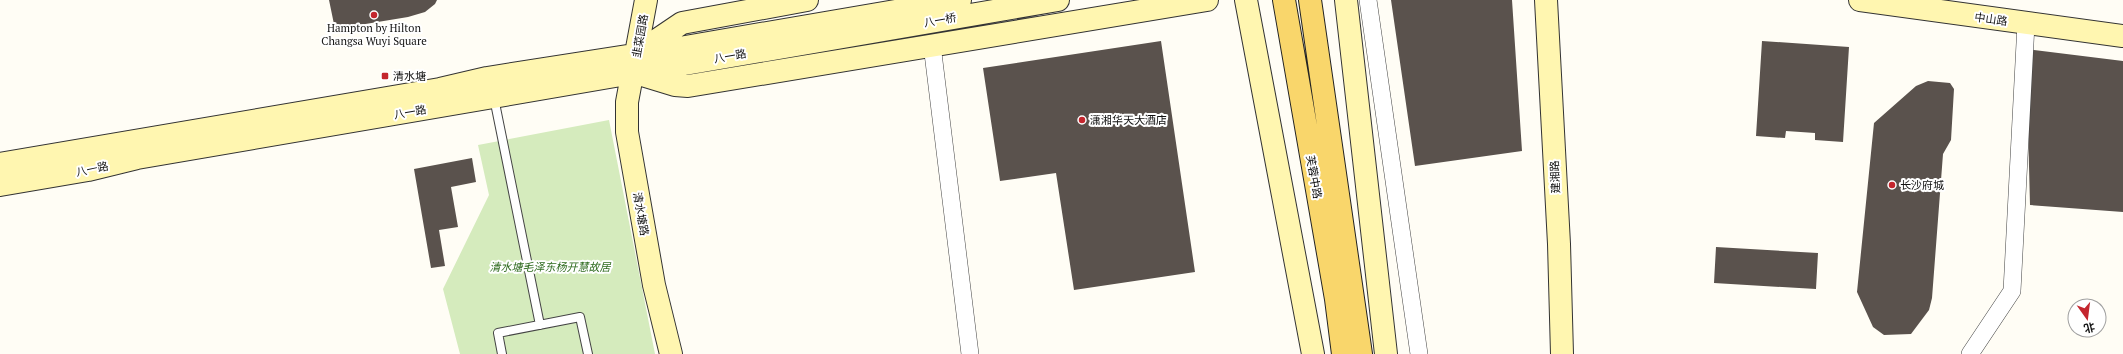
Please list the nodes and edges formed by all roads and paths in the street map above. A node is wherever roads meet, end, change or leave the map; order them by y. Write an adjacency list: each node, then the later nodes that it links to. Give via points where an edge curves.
1 (646, 0): 19 (street, 韭菜园路)
2 (807, 0): 19 (street, via 682,22)
3 (960, 0): 16 (street, 八一桥)
4 (1058, 0): 16 (street, 八一桥)
5 (1207, 0): 18 (street)
6 (1246, 0): 28 (street)
7 (1284, 0): 29 (main road, 芙蓉中路, via 1336,299)
8 (1310, 0): 30 (main road, 芙蓉中路)
9 (1346, 0): 31 (street)
10 (1368, 0): 32 (street)
11 (1546, 0): 33 (street, 建湘路)
12 (1934, 0): 15 (street, 中山路)
13 (1872, 1): 14 (street, 中山路)
14 (2026, 24): 17 (street, 中山路); 34 (street, via 2012,290)
15 (2123, 25)
16 (820, 32): 19 (street, 八一路)
17 (2123, 36)
18 (932, 45): 19 (street, via 688,86 675,85); 27 (street)
19 (635, 63): 20 (street, 八一路); 21 (street, 八一路, via 487,78 440,89); 26 (street, 清水塘路, via 628,102 627,132 654,285)
20 (494, 97): 22 (street, 八一路, via 137,158 88,170); 23 (lane)
21 (0, 164)
22 (0, 185)
23 (540, 325): 24 (lane, via 498,333); 25 (lane, via 580,317)
24 (502, 354)
25 (588, 354)
26 (671, 354)
27 (970, 354)
28 (1313, 354)
29 (1343, 354)
30 (1361, 354)
31 (1386, 354)
32 (1419, 354)
33 (1562, 354)
34 (1970, 354)

